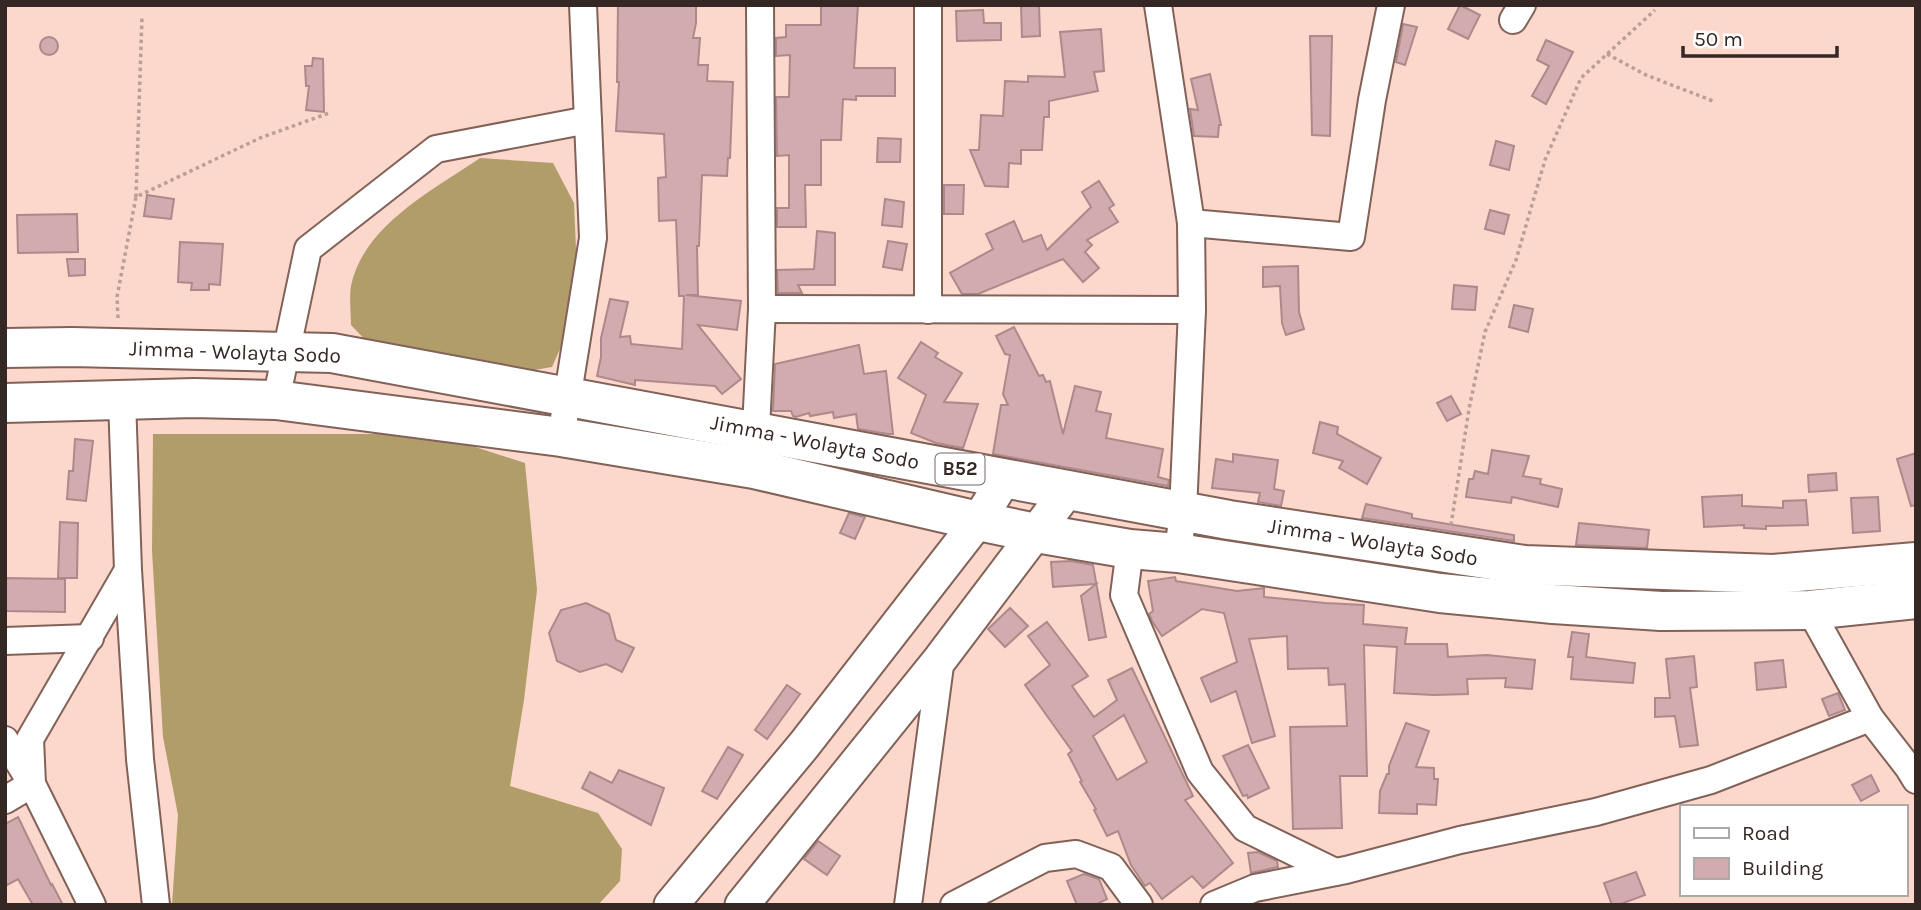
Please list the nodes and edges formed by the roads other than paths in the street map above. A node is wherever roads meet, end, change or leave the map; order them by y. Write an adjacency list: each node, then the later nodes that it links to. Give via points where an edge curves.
1 (583, 5): 6 (street)
2 (760, 5): 8 (street)
3 (928, 5): 9 (street)
4 (1158, 5): 7 (street)
5 (1391, 5): 7 (street, via 1350,236)
6 (588, 120): 12 (street, via 436,149 308,249); 13 (street, via 593,237)
7 (1191, 223): 10 (street)
8 (762, 309): 9 (street); 17 (street)
9 (928, 310): 10 (street)
10 (1192, 310): 22 (street)
11 (5, 348): 12 (highway, Jimma - Wolayta Sodo / B52)
12 (286, 352): 13 (highway, Jimma - Wolayta Sodo / B52, via 332,353); 15 (street)
13 (568, 397): 17 (highway, Jimma - Wolayta Sodo / B52); 18 (street)
14 (122, 400): 15 (highway, Jimma - Wolayta Sodo / B52); 16 (highway, Jimma - Wolayta Sodo / B52); 28 (street)
15 (276, 400): 18 (highway, Jimma - Wolayta Sodo / B52)
16 (5, 403)
17 (756, 431): 19 (street); 20 (highway, Jimma - Wolayta Sodo / B52)
18 (561, 437): 19 (highway, Jimma - Wolayta Sodo / B52)
19 (754, 469): 23 (highway, Jimma - Wolayta Sodo / B52)
20 (1005, 478): 21 (highway, Jimma - Wolayta Sodo / B52); 23 (main road)
21 (1068, 490): 22 (highway, Jimma - Wolayta Sodo / B52); 24 (main road)
22 (1183, 511): 26 (street); 27 (highway, Jimma - Wolayta Sodo / B52, via 1525,565 1773,574)
23 (978, 521): 24 (highway, Jimma - Wolayta Sodo / B52); 42 (main road, via 804,745)
24 (1036, 533): 25 (highway, Jimma - Wolayta Sodo / B52); 33 (main road)
25 (1130, 549): 26 (highway, Jimma - Wolayta Sodo / B52); 39 (street, via 1124,595 1200,772 1245,828)
26 (1178, 554): 30 (highway, Jimma - Wolayta Sodo / B52, via 1440,593 1553,604 1661,611)
27 (1916, 562)
28 (128, 570): 31 (street); 41 (street, via 140,759)
29 (1916, 600): 30 (highway, Jimma - Wolayta Sodo / B52)
30 (1810, 610): 34 (street)
31 (90, 638): 32 (street); 37 (street, via 30,739)
32 (5, 641)
33 (941, 658): 43 (main road); 44 (street)
34 (1870, 718): 36 (street); 39 (street, via 1711,780)
35 (5, 740): 37 (street)
36 (1916, 780)
37 (32, 784): 38 (street); 40 (street)
38 (5, 800)
39 (1335, 872): 47 (street, via 1255,888)
40 (92, 905)
41 (156, 905)
42 (671, 905)
43 (742, 905)
44 (908, 905)
45 (954, 905): 46 (street, via 1045,858 1076,854 1111,867)
46 (1139, 905)
47 (1214, 905)

